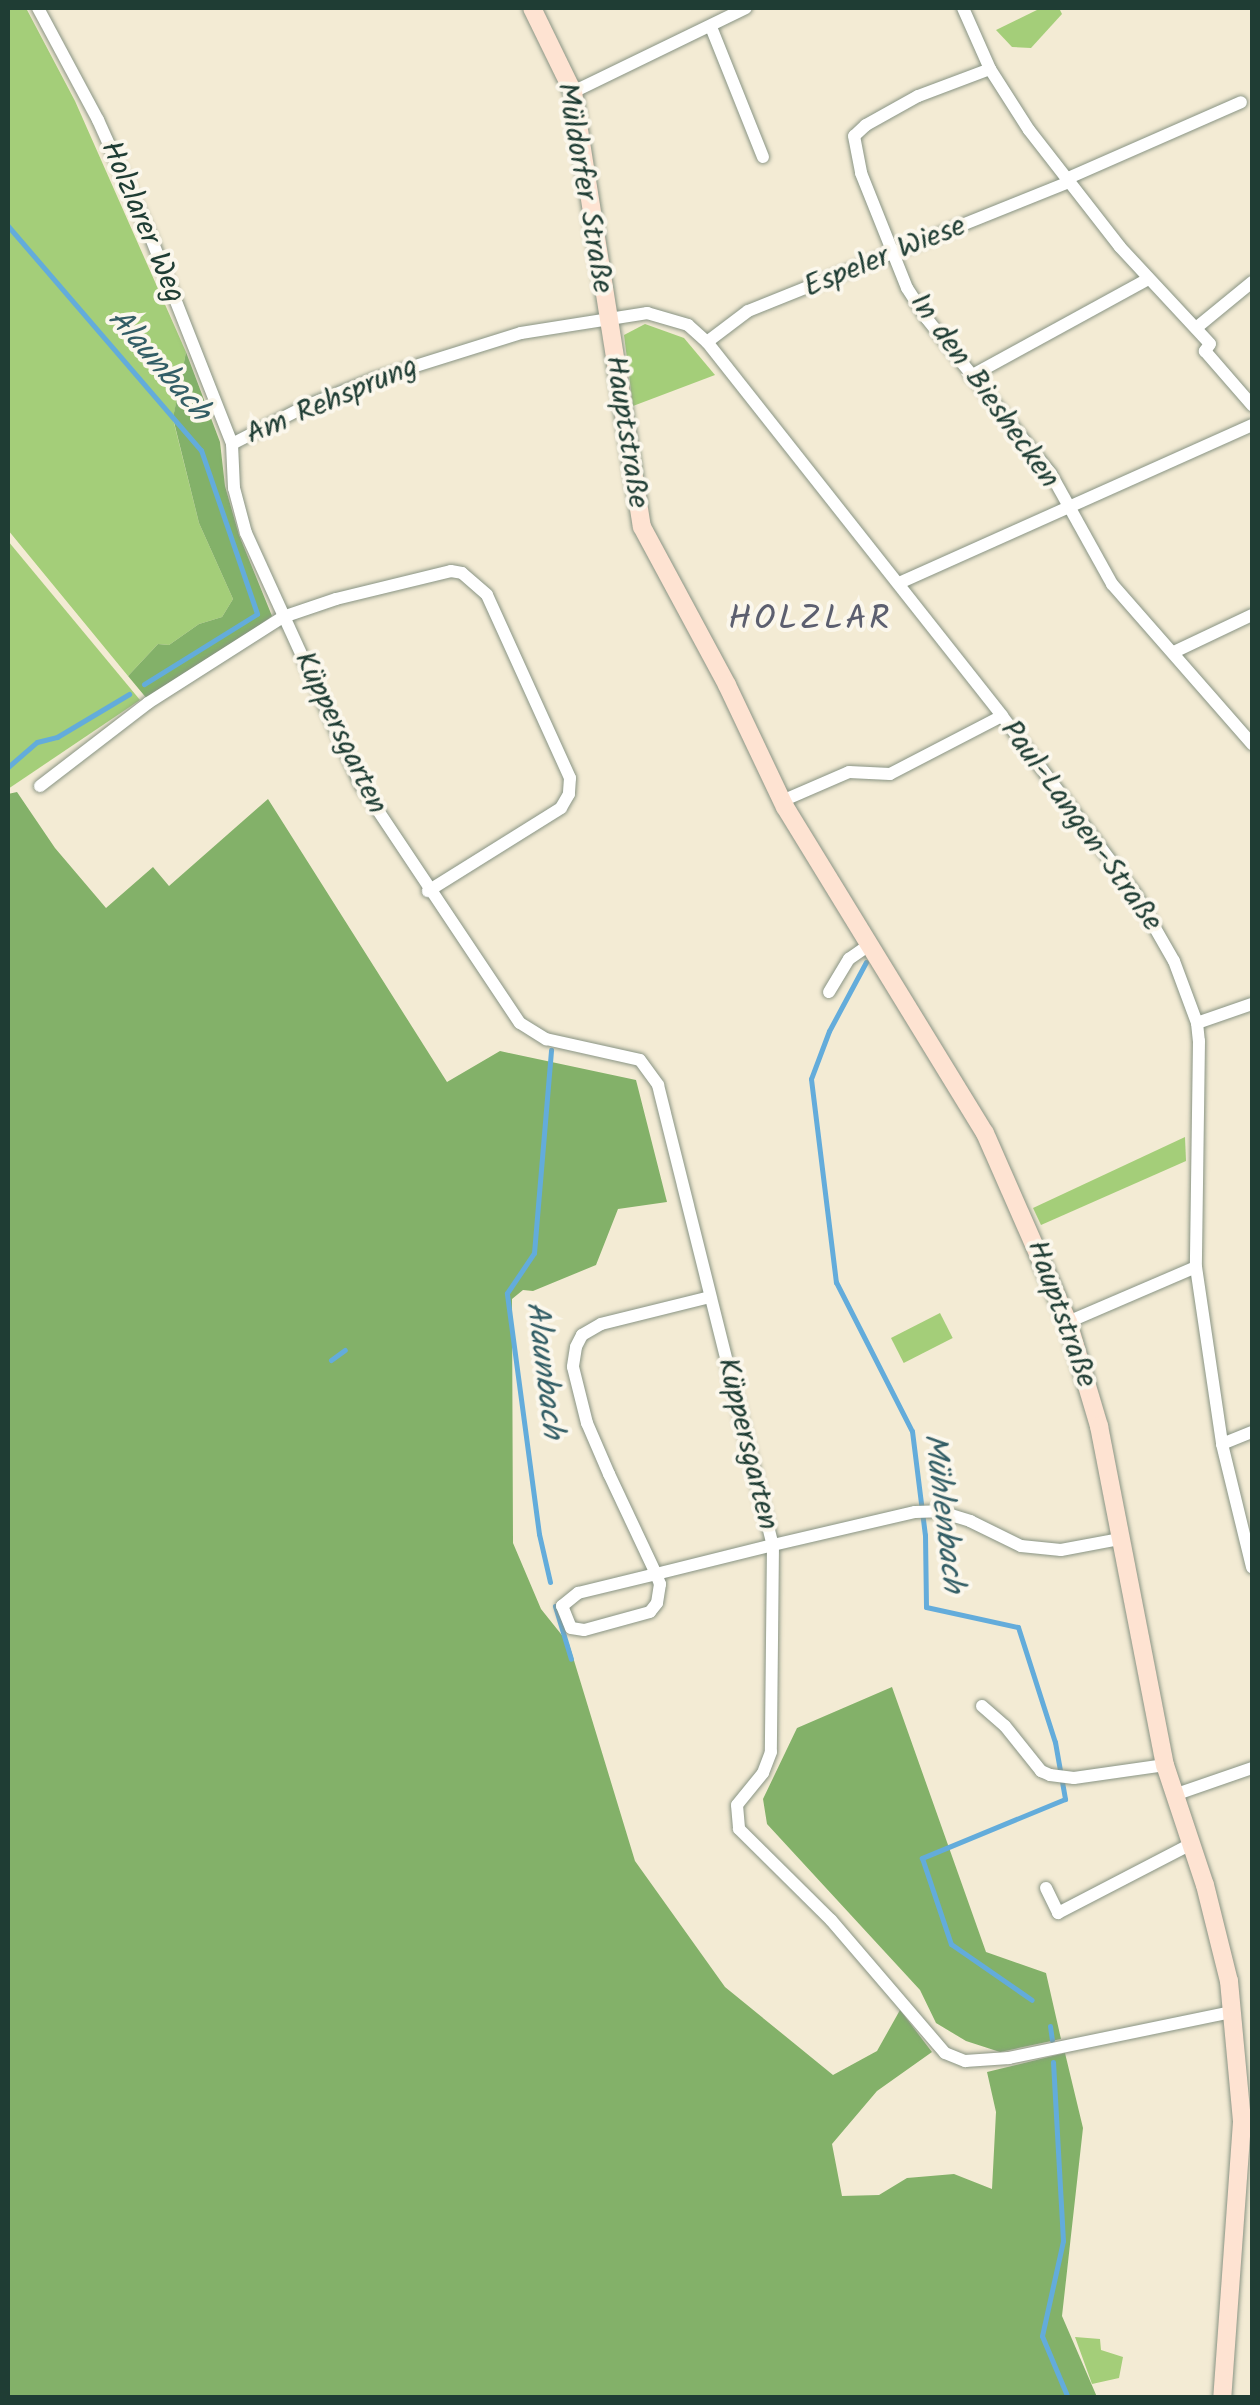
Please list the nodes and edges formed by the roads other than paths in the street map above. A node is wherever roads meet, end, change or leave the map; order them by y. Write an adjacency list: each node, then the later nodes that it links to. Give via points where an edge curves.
1 (38, 8): 20 (street, Holzlarer Weg, via 127,183)
2 (532, 8): 7 (main road, Müldorfer Straße)
3 (746, 8): 5 (street)
4 (962, 8): 6 (street)
5 (710, 27): 7 (street); 9 (street)
6 (990, 68): 10 (street); 11 (street, In den Bieshecken, via 918,96 854,136 861,173)
7 (573, 92): 14 (main road, Müldorfer Straße)
8 (1241, 102): 10 (street, Espeler Wiese)
9 (763, 157)
10 (1067, 180): 11 (street, Espeler Wiese); 12 (street)
11 (894, 254): 16 (street, Espeler Wiese, via 748,311); 17 (street, In den Bieshecken, via 917,304)
12 (1148, 279): 15 (street); 17 (street)
13 (1252, 282): 15 (street)
14 (608, 316): 16 (street, Paul-Langen-Straße, via 668,316); 20 (street, Am Rehsprung, via 449,352 315,402); 29 (main road, Hauptstraße, via 642,527)
15 (1196, 328): 18 (street, via 1210,344 1206,351)
16 (707, 342): 22 (street, Paul-Langen-Straße)
17 (971, 376): 21 (street, In den Bieshecken, via 1050,474)
18 (1252, 405)
19 (1252, 425): 21 (street)
20 (232, 444): 24 (street, Am Rehsprung, via 246,533)
21 (1066, 506): 22 (street); 25 (street, In den Bieshecken, via 1112,584)
22 (898, 583): 26 (street, Paul-Langen-Straße)
23 (1252, 615): 25 (street)
24 (284, 617): 28 (street, via 148,703); 30 (street, Küppersgarten, via 361,786); 30 (street, via 451,572 476,580 487,595 570,778 569,794 561,808)
25 (1174, 652): 27 (street, In den Bieshecken)
26 (1002, 716): 29 (street, via 890,774 849,772); 34 (street, Paul-Langen-Straße, via 1147,912)
27 (1252, 744)
28 (40, 786)
29 (782, 801): 31 (main road, Hauptstraße)
30 (428, 891): 36 (street, Küppersgarten, via 520,1023 546,1039 640,1060 649,1070 663,1102)
31 (868, 946): 32 (street, via 849,959); 37 (main road, Hauptstraße, via 984,1133)
32 (829, 992)
33 (1252, 1004): 34 (street)
34 (1198, 1023): 35 (street, Paul-Langen-Straße)
35 (1196, 1267): 37 (street); 39 (street, Paul-Langen-Straße)
36 (710, 1297): 41 (street, Küppersgarten); 43 (street, via 601,1324 576,1347 573,1367 586,1423)
37 (1068, 1322): 40 (main road, Hauptstraße, via 1099,1426)
38 (1252, 1432): 39 (street)
39 (1222, 1444): 42 (street, Paul-Langen-Straße)
40 (1119, 1539): 41 (street, via 1061,1550 1022,1546 938,1511); 45 (main road, Hauptstraße)
41 (773, 1546): 43 (street); 50 (street, Küppersgarten, via 772,1752 737,1805 736,1822 945,2053 964,2061 1009,2058)
42 (1252, 1567)
43 (656, 1574): 43 (street, via 578,1593 562,1606 565,1622 584,1630 650,1612 658,1603)
44 (982, 1706): 45 (street, via 1050,1776)
45 (1165, 1765): 47 (main road, Hauptstraße)
46 (1252, 1768): 47 (street)
47 (1174, 1796): 48 (main road, Hauptstraße)
48 (1189, 1845): 49 (street, via 1058,1914); 50 (main road, Hauptstraße, via 1224,1954)
49 (1046, 1888)
50 (1232, 2012): 51 (main road, Hauptstraße)
51 (1246, 2174): 52 (main road, Hauptstraße)
52 (1222, 2398)

